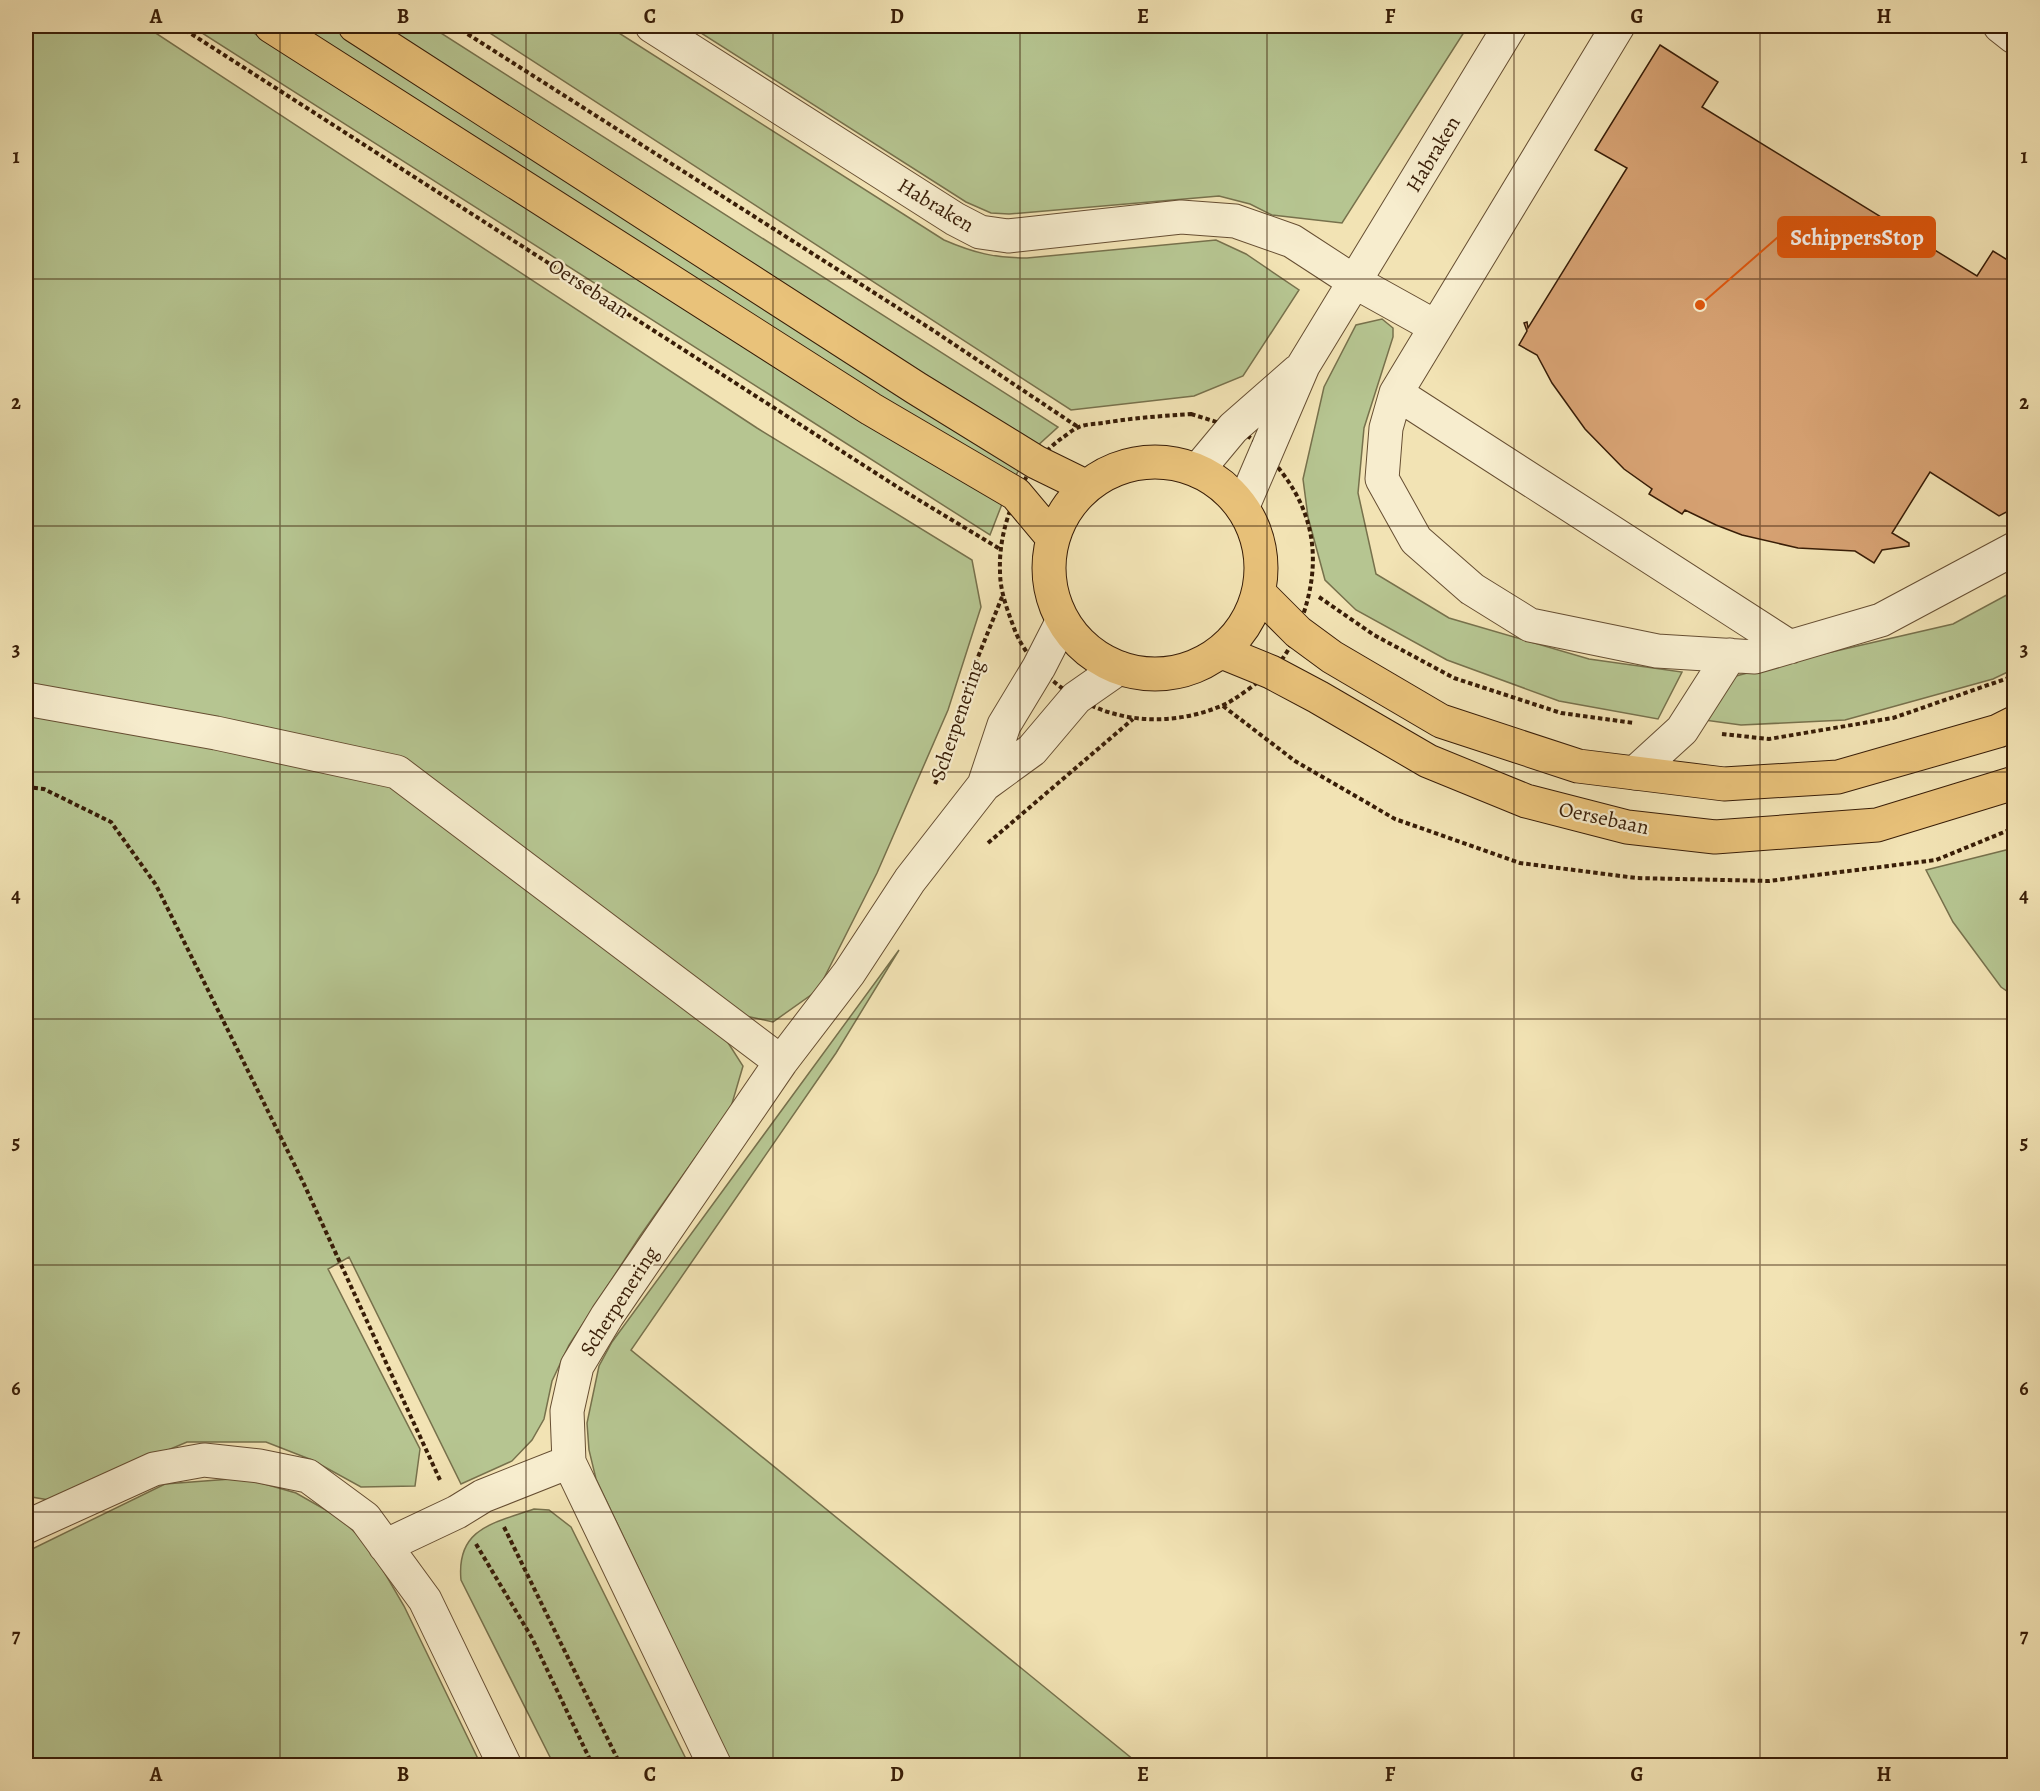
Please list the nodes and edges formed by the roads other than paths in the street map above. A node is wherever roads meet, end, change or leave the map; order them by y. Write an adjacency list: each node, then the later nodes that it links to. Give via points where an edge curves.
1 (271, 26): 15 (main road, via 862,403 1016,494)
2 (355, 26): 13 (main road, via 916,388 1036,462)
3 (652, 26): 8 (street, Habraken, via 980,232 1008,236 1181,217 1235,221 1292,241)
4 (1510, 26): 8 (street, Habraken)
5 (1618, 26): 9 (street)
6 (2000, 26): 7 (street)
7 (2014, 37)
8 (1355, 282): 9 (street); 10 (street, Habraken)
9 (1436, 327): 11 (street)
10 (1303, 366): 12 (street, Habraken, via 1233,428); 14 (street, Habraken)
11 (1396, 393): 19 (street); 21 (street, via 1386,429 1382,479 1416,540 1472,589 1530,626 1657,651)
12 (1198, 470): 13 (main road, via 1155,460 1118,467); 14 (main road, via 1221,483)
13 (1085, 486): 15 (main road, via 1065,509)
14 (1243, 506): 17 (main road, via 1261,548)
15 (1052, 537): 18 (main road, via 1048,581)
16 (2014, 549): 19 (street, via 1881,620)
17 (1259, 592): 20 (main road, via 1252,615); 25 (main road, via 1298,632 1332,657 1441,721 1578,766)
18 (1062, 622): 22 (main road, via 1087,650); 27 (street, Scherpenering, via 1004,725)
19 (1790, 647): 21 (street, via 1755,657)
20 (1222, 651): 22 (main road, via 1190,669 1155,675); 26 (main road, Oersebaan, via 1318,697 1428,761 1526,801 1627,827 1714,837 1877,825)
21 (1730, 655): 25 (street, via 1682,730)
22 (1119, 669): 27 (street, Scherpenering, via 1076,698 1032,750)
23 (26, 699): 28 (street, via 216,733 397,772)
24 (2014, 723): 25 (main road, via 1838,777 1724,784)
25 (1635, 773)
26 (2014, 783)
27 (984, 785): 28 (street, Scherpenering, via 910,880 849,973)
28 (781, 1062): 29 (street, Scherpenering, via 577,1366 567,1411)
29 (569, 1462): 31 (street, via 483,1496); 33 (street, Scherpenering)
30 (26, 1527): 31 (street, via 154,1469 204,1460 308,1476 364,1518)
31 (386, 1546): 32 (street, via 425,1600)
32 (505, 1766)
33 (714, 1766)

